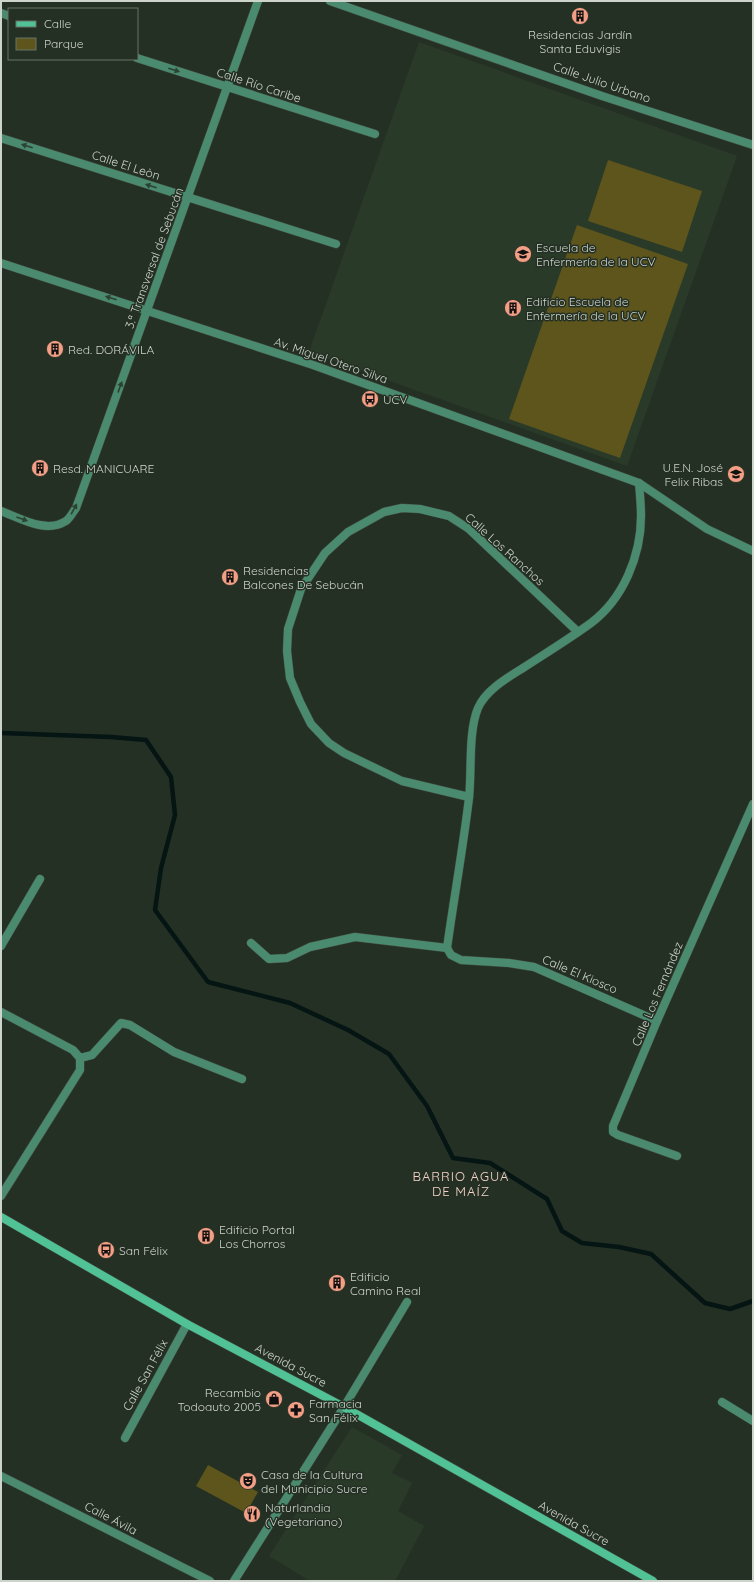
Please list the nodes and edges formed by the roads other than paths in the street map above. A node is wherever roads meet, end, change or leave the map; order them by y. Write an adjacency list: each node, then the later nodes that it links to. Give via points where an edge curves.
1 (258, 1): 4 (street, 3.ª Transversal de Sebucán)
2 (330, 1): 7 (street, Calle Julio Urbano, via 602,96)
3 (138, 58): 4 (street, Calle Río Caribe, one-way to 4)
4 (227, 88): 5 (street, Calle Río Caribe); 8 (street, 3.ª Transversal de Sebucán)
5 (374, 134)
6 (1, 138): 8 (street, Calle El Leòn, one-way to 6)
7 (753, 145)
8 (188, 198): 9 (street, Calle El Leòn); 11 (street, 3.ª Transversal de Sebucán)
9 (336, 244)
10 (1, 263): 11 (street, Av. Miguel Otero Silva, one-way to 10)
11 (148, 310): 12 (street, Av. Miguel Otero Silva, via 313,365); 13 (street, 3.ª Transversal de Sebucán, one-way to 11, via 43,526 52,526 67,520 76,508)
12 (639, 483): 14 (street, Av. Miguel Otero Silva, via 707,529); 15 (street, via 641,517 636,552 626,580 608,606)
13 (1, 511)
14 (753, 551)
15 (578, 632): 16 (street, via 503,681 487,695 479,707 475,720); 16 (street, Calle Los Ranchos, via 469,530 449,516 420,509 402,508 384,512 348,532 325,554 301,589 288,629 287,651 290,678 311,724 329,743 402,781)
16 (469, 797): 21 (street)
17 (753, 804): 23 (street, Calle Los Fernández)
18 (40, 879): 20 (street)
19 (251, 943): 21 (street, via 269,959 287,958 310,948 355,936)
20 (1, 946)
21 (447, 948): 23 (street, Calle El Kiosco, via 451,956 461,960 534,967)
22 (1, 1012): 24 (street, via 73,1050)
23 (657, 1021): 26 (street, Calle Los Fernández, via 613,1126 613,1132)
24 (80, 1058): 25 (street, via 92,1055 121,1023 174,1052); 27 (street, via 80,1070)
25 (242, 1079)
26 (677, 1156)
27 (1, 1196)
28 (1, 1217): 30 (main road, Avenida Sucre)
29 (407, 1302): 32 (street)
30 (187, 1324): 32 (main road, Avenida Sucre); 34 (street, Calle San Félix)
31 (722, 1402): 33 (street)
32 (344, 1407): 37 (street); 38 (main road, Avenida Sucre)
33 (753, 1421)
34 (125, 1438)
35 (1, 1476): 36 (street, Calle Ávila)
36 (210, 1581)
37 (234, 1581)
38 (653, 1581)

